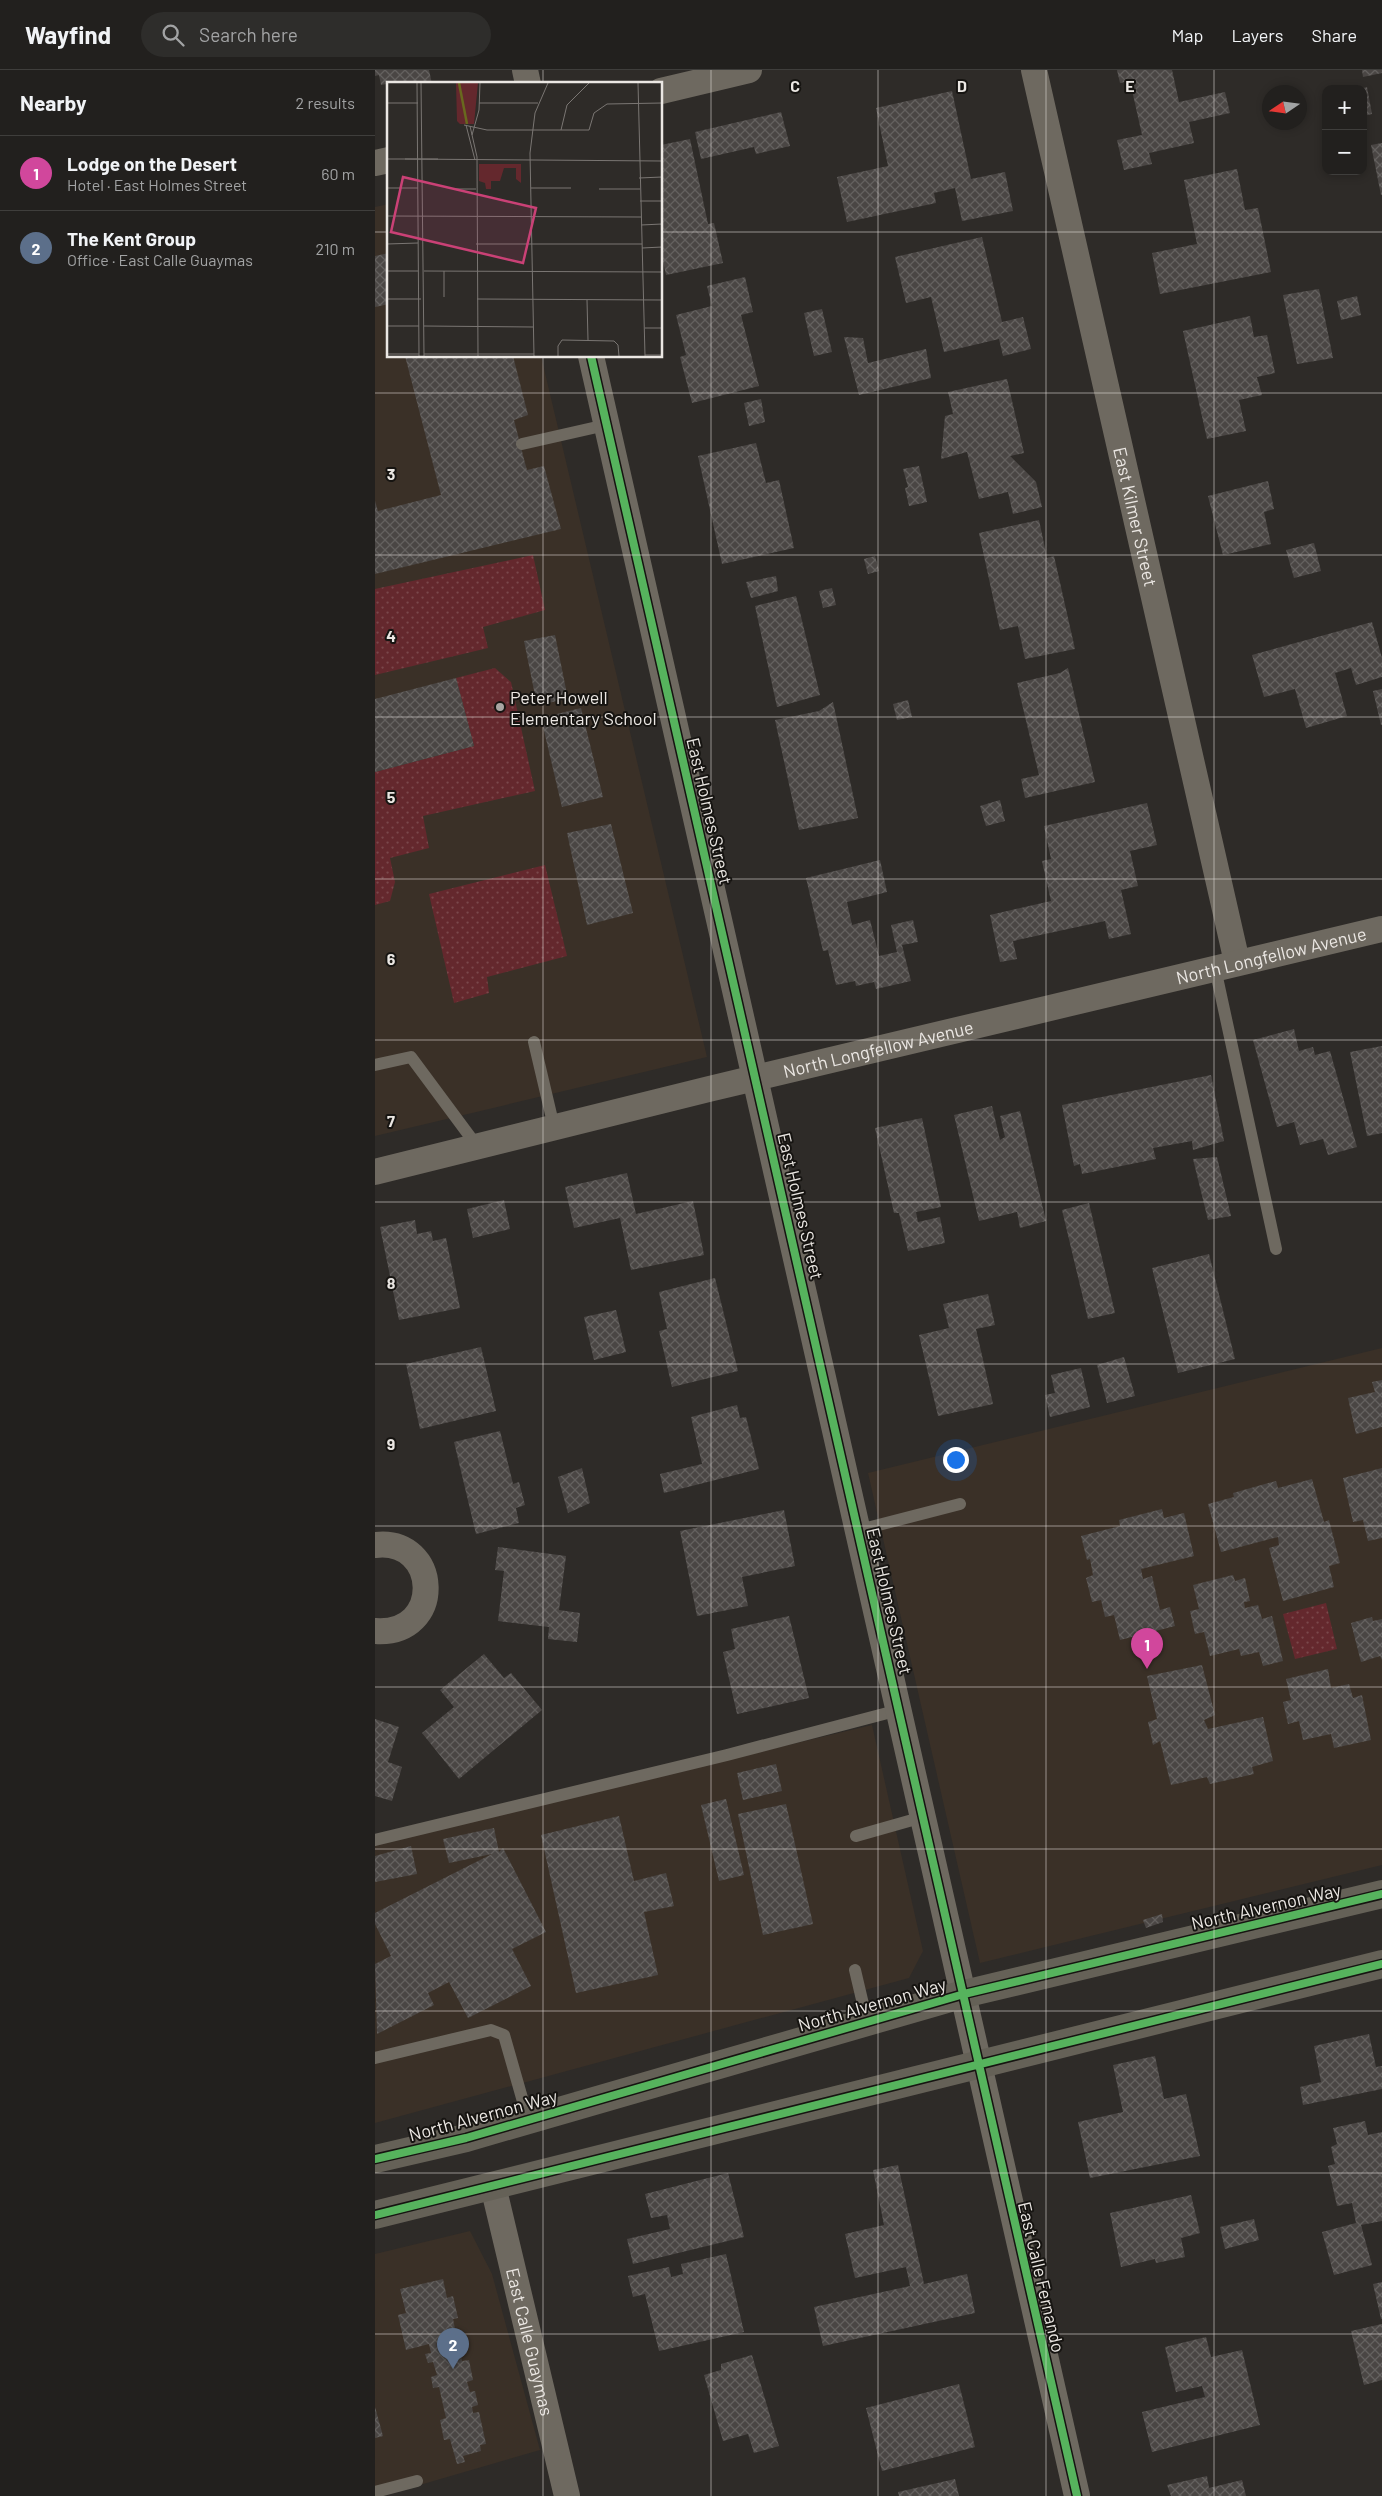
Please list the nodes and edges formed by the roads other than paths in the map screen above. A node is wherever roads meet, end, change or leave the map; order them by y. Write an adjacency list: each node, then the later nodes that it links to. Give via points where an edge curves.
1 (749, 70): 3 (street)
2 (1034, 70): 8 (street, East Kilmer Street)
3 (663, 91)
4 (591, 358): 5 (street, East Holmes Street)
5 (606, 425): 6 (lane); 11 (street, East Holmes Street)
6 (522, 444)
7 (1382, 929): 8 (street, North Longfellow Avenue)
8 (1226, 965): 11 (street, North Longfellow Avenue); 15 (lane)
9 (534, 1042): 12 (lane)
10 (375, 1065): 13 (lane, via 411,1057)
11 (756, 1079): 12 (street, North Longfellow Avenue); 17 (street, East Holmes Street)
12 (554, 1127): 13 (street, North Longfellow Avenue)
13 (477, 1146): 14 (street, North Longfellow Avenue)
14 (375, 1172)
15 (1276, 1249)
16 (961, 1504): 17 (lane)
17 (859, 1530): 20 (street, East Holmes Street)
18 (375, 1545): 19 (street, via 398,1547 410,1554 420,1565 426,1594 422,1608 413,1620 401,1628)
19 (375, 1631)
20 (899, 1710): 21 (street, East Holmes Street); 23 (lane)
21 (923, 1816): 22 (lane); 27 (street, East Holmes Street)
22 (856, 1836)
23 (375, 1840)
24 (1382, 1894): 27 (main road, North Alvernon Way)
25 (1382, 1964): 30 (main road)
26 (855, 1970): 28 (lane)
27 (964, 1994): 28 (main road, North Alvernon Way); 30 (street, East Holmes Street)
28 (867, 2021): 31 (main road, North Alvernon Way)
29 (375, 2058): 31 (lane, via 491,2030 504,2035)
30 (977, 2064): 33 (main road); 38 (street, East Calle Fernando)
31 (528, 2119): 32 (main road, North Alvernon Way, via 466,2138)
32 (375, 2159)
33 (493, 2186): 34 (main road); 37 (street, East Calle Guaymas)
34 (375, 2215)
35 (417, 2481): 36 (lane)
36 (375, 2492)
37 (567, 2496)
38 (1077, 2496)

